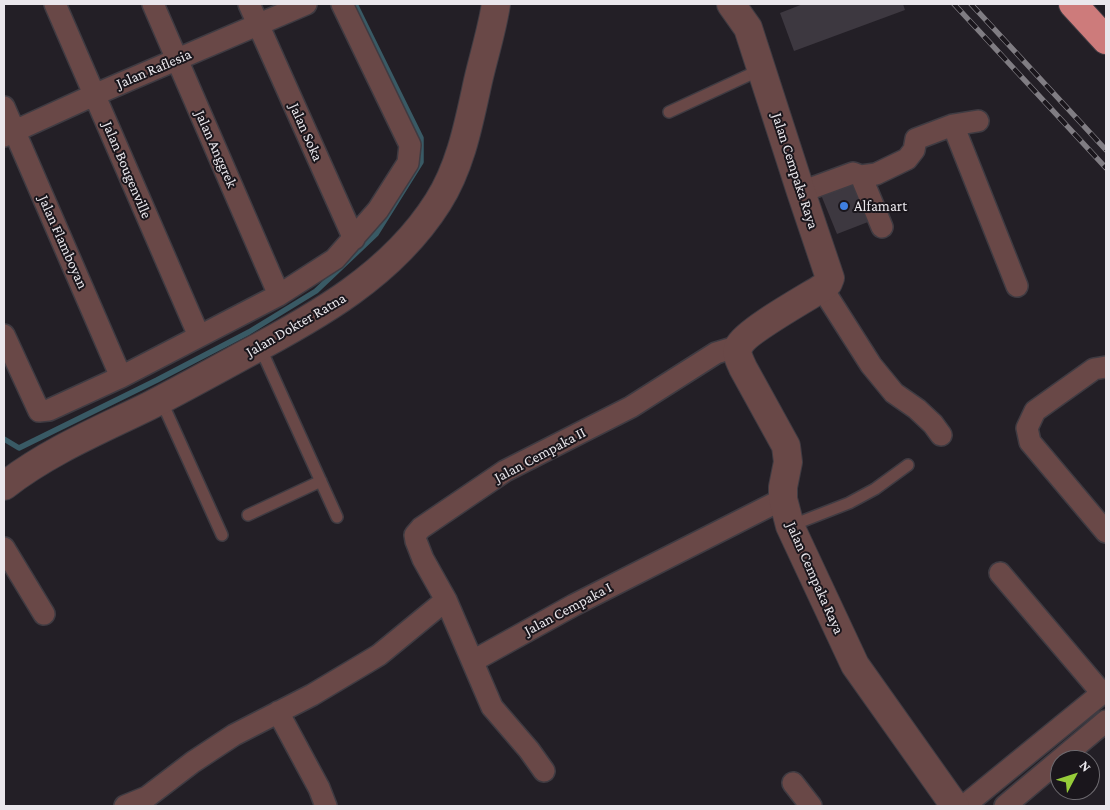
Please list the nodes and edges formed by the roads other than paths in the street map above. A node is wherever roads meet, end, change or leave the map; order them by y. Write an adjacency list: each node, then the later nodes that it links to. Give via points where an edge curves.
1 (55, 4): 13 (street, Jalan Bougenville)
2 (153, 4): 11 (street, Jalan Anggrek)
3 (249, 4): 9 (street, Jalan Soka)
4 (306, 4): 9 (street, Jalan Raflesia)
5 (342, 4): 22 (street, via 410,145 408,163 378,210)
6 (732, 4): 12 (street, Jalan Cempaka Raya, via 748,28)
7 (1073, 4): 10 (highway)
8 (496, 5): 29 (street, Jalan Dokter Ratna, via 462,148 439,201 403,247 351,293)
9 (258, 24): 11 (street, Jalan Raflesia); 22 (street, Jalan Soka)
10 (1106, 40)
11 (177, 59): 13 (street, Jalan Raflesia); 25 (street, Jalan Anggrek)
12 (762, 69): 15 (lane); 20 (street, Jalan Cempaka Raya)
13 (94, 94): 18 (street, Jalan Raflesia); 27 (street, Jalan Bougenville)
14 (4, 107): 18 (street, Jalan Flamboyan)
15 (669, 112)
16 (978, 121): 17 (street)
17 (953, 125): 19 (street, via 916,139 914,150 907,159 876,174); 23 (street)
18 (9, 134): 31 (street, Jalan Flamboyan)
19 (862, 176): 20 (street, via 853,173); 21 (street)
20 (800, 192): 24 (street, Jalan Cempaka Raya, via 830,278)
21 (882, 227)
22 (354, 239): 25 (street, via 335,259)
23 (1017, 286)
24 (822, 288): 28 (street, via 749,334); 33 (street, via 871,365 894,394 917,409)
25 (279, 295): 27 (street)
26 (4, 334): 31 (street, via 39,411 49,410)
27 (199, 336): 31 (street)
28 (739, 346): 37 (street, Jalan Cempaka Raya, via 737,355 743,368 786,446 788,462); 45 (street, Jalan Cempaka II, via 716,353 631,407 505,471 421,528 415,534 416,541)
29 (260, 347): 32 (street, Jalan Dokter Ratna); 35 (lane)
30 (1106, 367): 41 (street, via 1094,369 1035,412 1027,428 1030,442)
31 (121, 377)
32 (161, 399): 36 (street, Jalan Dokter Ratna, via 57,452); 42 (lane)
33 (941, 435)
34 (908, 465): 40 (lane, via 875,489 848,503)
35 (321, 481): 38 (lane); 39 (lane)
36 (4, 486)
37 (783, 500): 40 (street, Jalan Cempaka Raya); 47 (street, Jalan Cempaka I, via 574,605)
38 (248, 515)
39 (337, 517)
40 (790, 526): 56 (street, Jalan Cempaka Raya, via 855,665)
41 (1106, 532)
42 (222, 535)
43 (4, 548): 46 (street)
44 (1000, 573): 48 (street)
45 (446, 600): 47 (street, Jalan Cempaka II); 49 (street, via 379,655)
46 (44, 614)
47 (473, 660): 51 (street, via 492,707)
48 (1104, 692): 57 (street)
49 (278, 712): 53 (street, via 234,735 147,796); 54 (street)
50 (1106, 721): 58 (street)
51 (544, 771)
52 (793, 783): 55 (street)
53 (125, 806)
54 (326, 806)
55 (811, 806)
56 (956, 806)
57 (964, 806)
58 (1005, 806)

